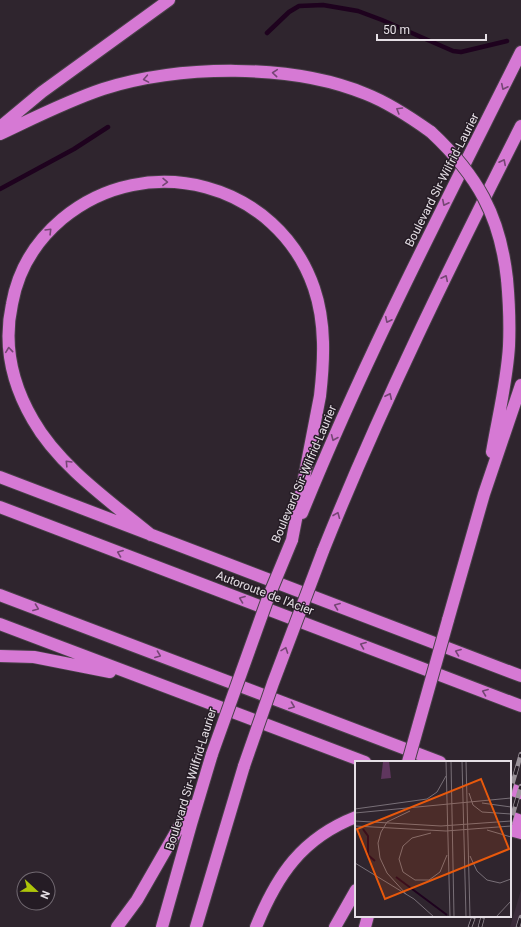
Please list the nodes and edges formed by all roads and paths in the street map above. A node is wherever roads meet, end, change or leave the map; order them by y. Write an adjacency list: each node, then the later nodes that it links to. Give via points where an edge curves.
1 (169, 0): 3 (highway, via 42,92)
2 (521, 52): 11 (highway, Boulevard Sir-Wilfrid-Laurier, one-way to 11, via 374,349)
3 (0, 126)
4 (521, 126): 33 (highway, one-way to 4, bridge, via 244,766 323,551 404,364)
5 (0, 134): 8 (highway, one-way to 5, bridge, via 508,362 510,329 505,261 496,227 483,195 464,166 431,132 393,107 350,88 299,76 228,71 158,76 120,84 55,108)
6 (521, 385): 8 (highway)
7 (0, 477): 10 (highway)
8 (484, 494): 19 (highway, bridge)
9 (0, 507): 17 (highway, Autoroute de l'Acier, one-way to 9)
10 (151, 535): 11 (highway, one-way to 11, via 84,480 41,432 16,383 10,359 8,327 13,296 22,271 40,241 56,224 83,204 115,189 137,183 173,182 196,184 219,191 260,214 296,251 314,288 321,317 322,378); 15 (highway, one-way to 10)
11 (292, 540): 21 (highway, Boulevard Sir-Wilfrid-Laurier, bridge, via 268,598)
12 (0, 594): 20 (highway, one-way to 20)
13 (0, 624): 16 (highway)
14 (0, 656): 16 (highway, via 34,657)
15 (521, 676)
16 (146, 679): 18 (highway)
17 (521, 706)
18 (362, 761)
19 (408, 761)
20 (437, 761)
21 (202, 788): 31 (highway, via 137,900); 32 (highway, Boulevard Sir-Wilfrid-Laurier)
22 (511, 789): 23 (highway)
23 (521, 793)
24 (355, 817): 34 (highway, via 329,830 296,856 272,891)
25 (511, 817): 26 (highway)
26 (521, 821)
27 (511, 830): 28 (highway)
28 (521, 833)
29 (355, 892): 35 (highway)
30 (368, 917): 36 (highway)
31 (116, 927)
32 (162, 927)
33 (196, 927)
34 (256, 927)
35 (335, 927)
36 (365, 927)

